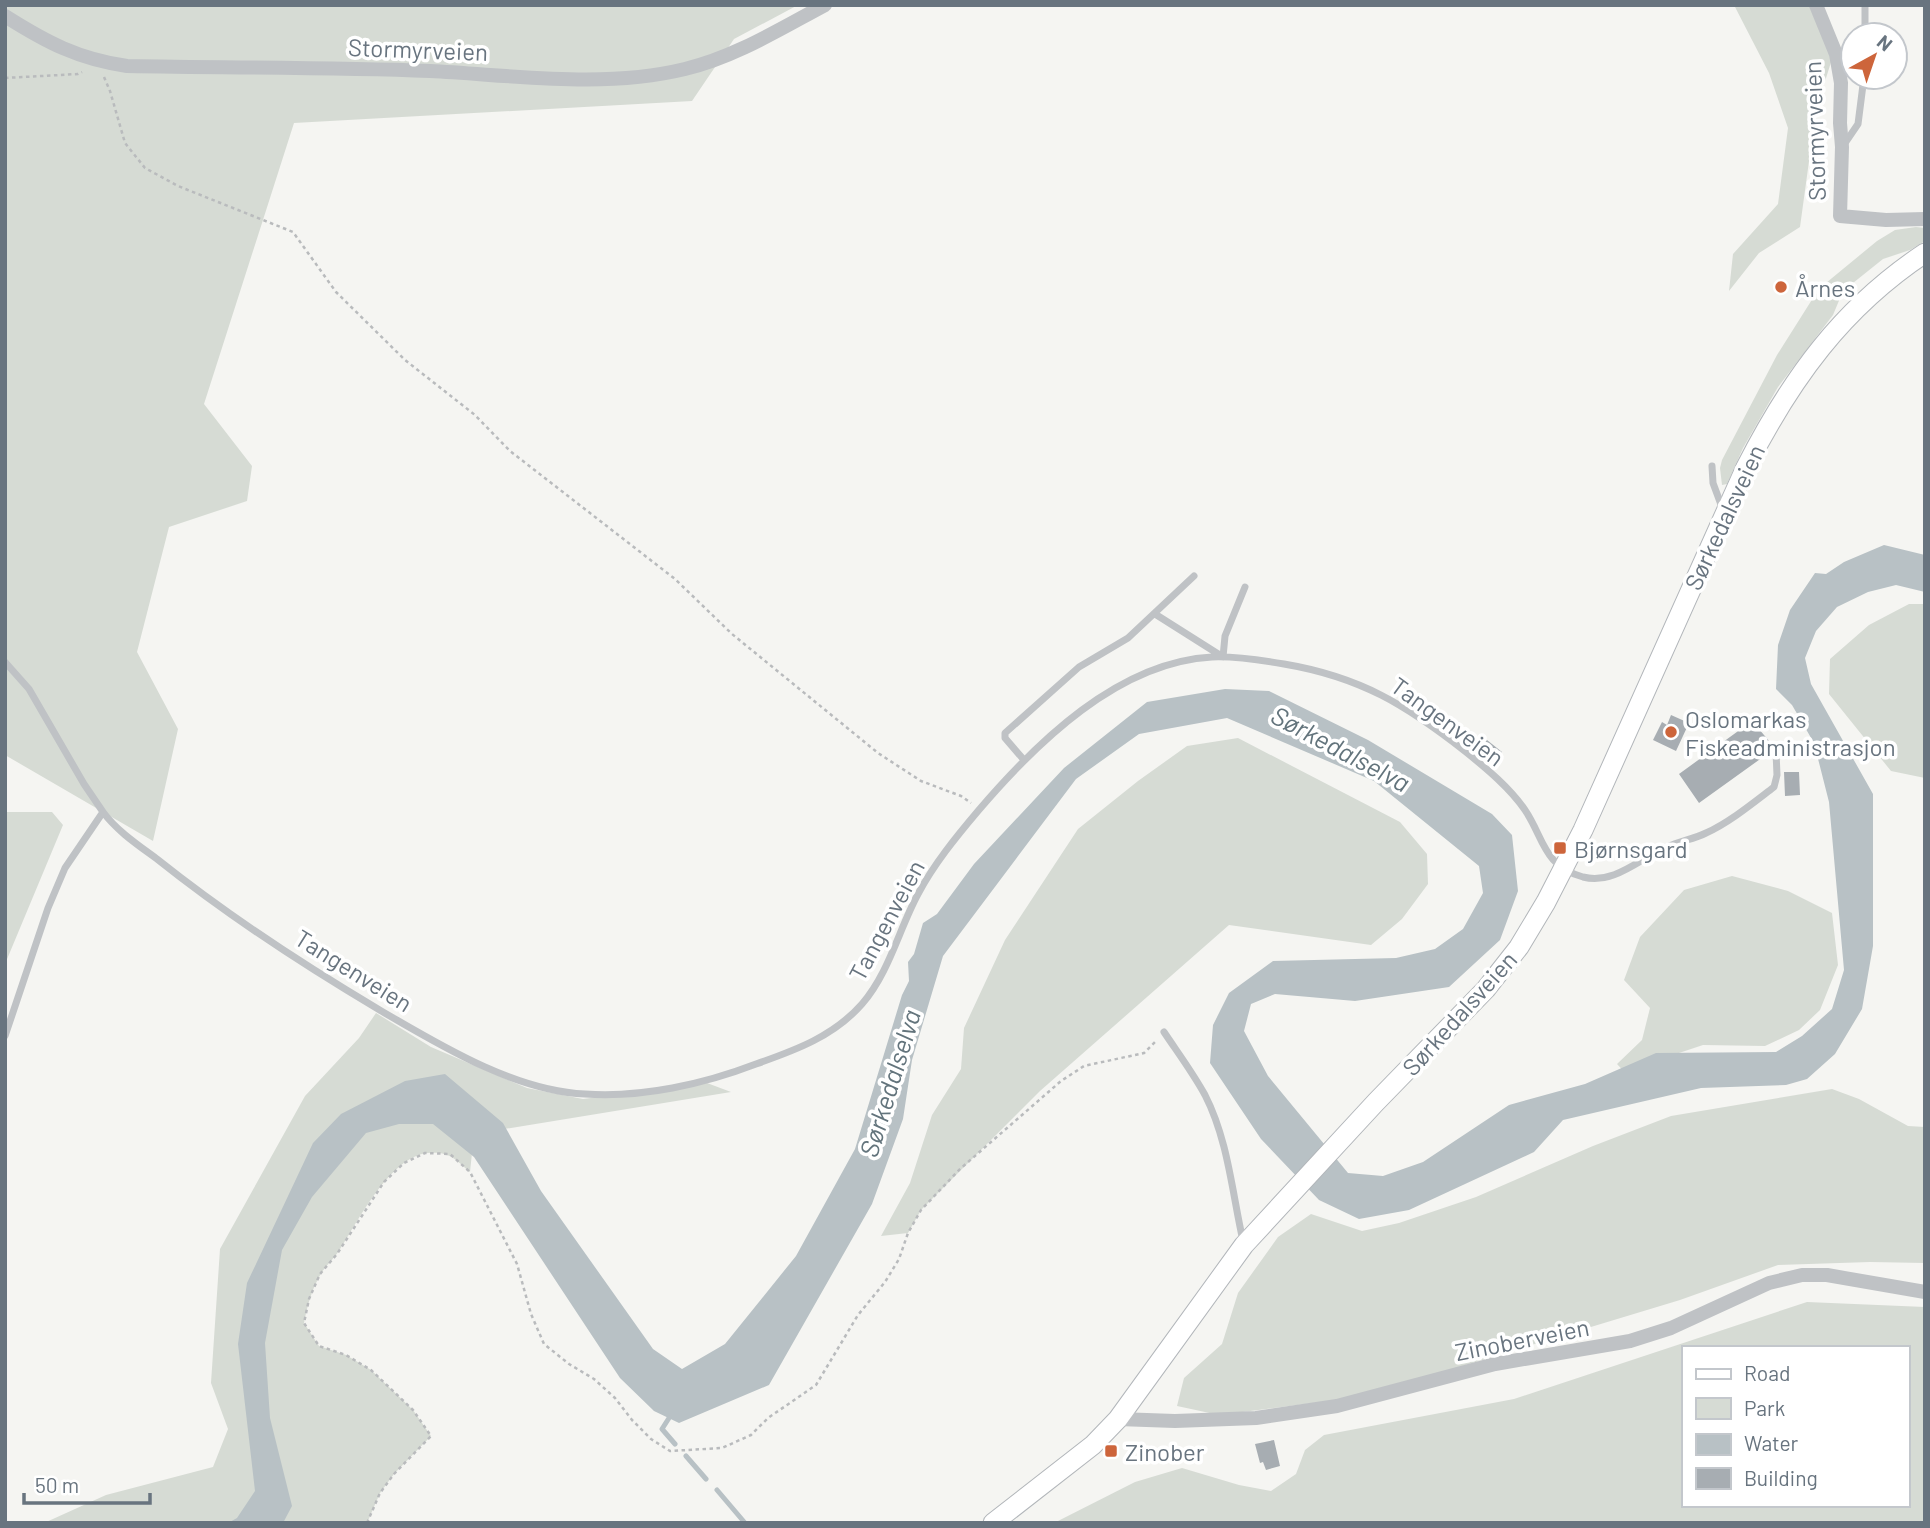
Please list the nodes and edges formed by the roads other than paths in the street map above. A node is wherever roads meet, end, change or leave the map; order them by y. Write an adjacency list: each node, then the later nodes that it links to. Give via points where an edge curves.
1 (825, 5): 3 (street, Stormyrveien, via 716,60 613,78 96,62 58,48)
2 (1816, 5): 5 (street, Stormyrveien, via 1836,54)
3 (5, 16)
4 (1862, 91): 5 (lane, via 1858,124)
5 (1842, 146): 6 (street, Stormyrveien, via 1840,216)
6 (1925, 219)
7 (1925, 253): 9 (street, Sørkedalsveien, via 1876,290 1817,350 1770,419)
8 (1713, 466): 9 (lane, via 1713,483)
9 (1725, 513): 18 (street, Sørkedalsveien)
10 (1194, 576): 12 (lane)
11 (1245, 587): 13 (lane, via 1225,636)
12 (1155, 614): 13 (lane); 16 (lane, via 1128,638 1079,667 1005,733)
13 (1223, 657): 16 (lane, Tangenveien, via 1169,665 1115,688); 18 (lane, Tangenveien, via 1309,668 1361,684 1404,705 1491,773 1525,809 1546,853)
14 (5, 662): 17 (lane, Tangenveien, via 29,689)
15 (1776, 752): 18 (lane, via 1774,787 1707,833 1665,847 1616,875 1585,877)
16 (1024, 760): 17 (lane, Tangenveien, via 927,878 871,992 848,1017 829,1033 795,1050 725,1076 634,1093 584,1094 530,1083 434,1042 186,883)
17 (103, 812): 20 (lane, via 65,868)
18 (1563, 869): 21 (street, Sørkedalsveien, via 1507,963)
19 (1164, 1032): 21 (lane, via 1214,1118 1228,1162)
20 (5, 1036)
21 (1244, 1245): 23 (street, Sørkedalsveien)
22 (1925, 1292): 23 (street, Zinoberveien, via 1802,1275 1769,1283 1671,1328 1630,1341 1503,1362 1337,1406 1256,1419)
23 (1118, 1419): 24 (street, Sørkedalsveien, via 1093,1445)
24 (993, 1523)

